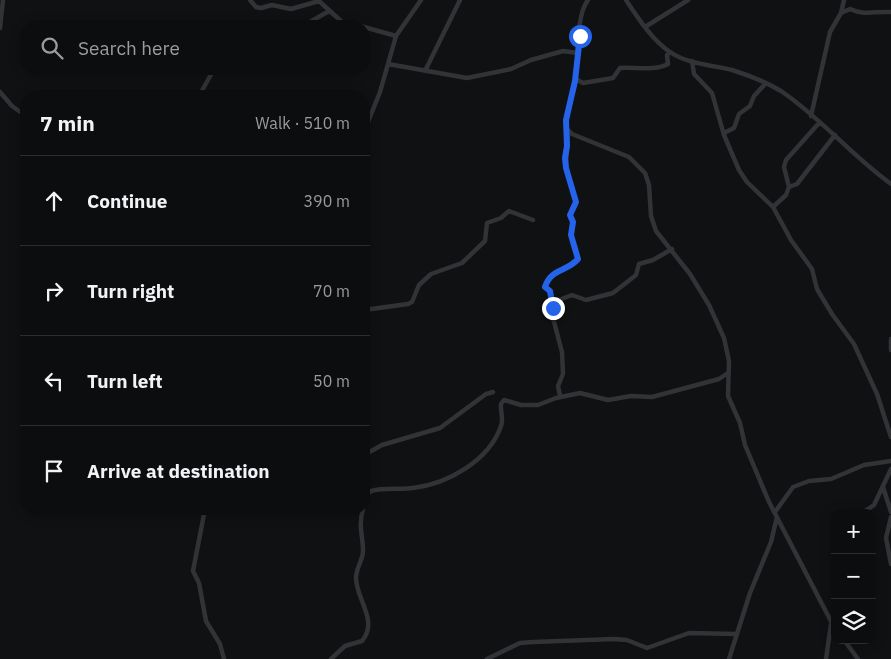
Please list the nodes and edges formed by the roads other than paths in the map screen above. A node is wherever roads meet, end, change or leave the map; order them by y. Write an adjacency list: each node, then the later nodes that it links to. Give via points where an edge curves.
1 (3, 0): 15 (street)
2 (250, 0): 9 (street, via 261,8 272,5 291,8 319,1)
3 (421, 0): 17 (street)
4 (460, 0): 22 (street)
5 (588, 0): 19 (street, via 581,16)
6 (626, 0): 14 (street)
7 (688, 0): 14 (street)
8 (844, 0): 11 (street)
9 (329, 11): 12 (street); 13 (street)
10 (891, 12): 11 (street, via 862,14 850,9)
11 (841, 13): 29 (street, via 830,32)
12 (313, 20)
13 (340, 20)
14 (645, 27): 18 (street)
15 (0, 28)
16 (370, 28): 17 (street)
17 (396, 36): 21 (street)
18 (670, 52): 20 (street); 24 (street, via 668,64 658,69 644,66 620,68 613,78 583,83)
19 (578, 53): 22 (street, via 563,51 505,71 467,78); 24 (street)
20 (692, 61): 25 (street); 33 (street, via 694,74 712,93)
21 (388, 64): 22 (street); 30 (street)
22 (425, 71)
23 (211, 75): 26 (street)
24 (576, 79): 32 (street, via 566,120)
25 (766, 83): 29 (street); 33 (street, via 750,106 738,116 734,128)
26 (202, 90)
27 (0, 92): 28 (street)
28 (20, 112)
29 (811, 116): 31 (street)
30 (370, 117)
31 (819, 123): 34 (street); 36 (street, via 786,160 784,167)
32 (568, 131): 39 (street, via 638,164 648,180 653,223); 40 (street, via 566,168 576,202 570,215 573,222 570,231 578,259 553,273 547,282 545,287 550,291)
33 (724, 133): 37 (street, via 739,170)
34 (835, 135): 35 (street); 36 (street, via 797,184)
35 (891, 184)
36 (789, 187): 37 (street, via 786,195)
37 (773, 207): 47 (street, via 812,269 817,289 854,344 877,394)
38 (533, 220): 41 (street, via 510,211 487,223 486,241 462,263 435,272 421,283 408,304)
39 (672, 249): 40 (street, via 639,264 636,275 613,293 586,300 572,295); 44 (street, via 709,305 725,344)
40 (551, 303): 46 (street, via 562,352)
41 (370, 309)
42 (891, 339): 43 (street)
43 (891, 350)
44 (729, 372): 46 (street, via 720,379 652,397 608,400 580,393); 55 (street, via 728,396 745,445)
45 (494, 392): 48 (street, via 483,396 440,428)
46 (560, 396): 52 (street, via 538,405 504,400 501,404 502,422 485,450 443,481)
47 (891, 437)
48 (370, 452)
49 (891, 461): 55 (street, via 864,465 831,479 792,487)
50 (891, 470): 51 (street)
51 (883, 487): 53 (street, via 874,505); 54 (street)
52 (370, 492)
53 (868, 509)
54 (891, 512)
55 (776, 514): 60 (street); 61 (street, via 771,542)
56 (204, 515): 63 (street, via 194,574 199,583 206,621 220,644)
57 (361, 515): 64 (street, via 359,527 363,554 356,577 368,617 367,632 362,641 345,646)
58 (891, 517): 59 (street, via 886,538)
59 (891, 564)
60 (831, 624): 67 (street)
61 (736, 634): 65 (street, via 689,633 647,648 614,639 520,643); 66 (street)
62 (847, 644): 68 (street)
63 (224, 659)
64 (331, 659)
65 (487, 659)
66 (729, 659)
67 (826, 659)
68 (858, 659)

